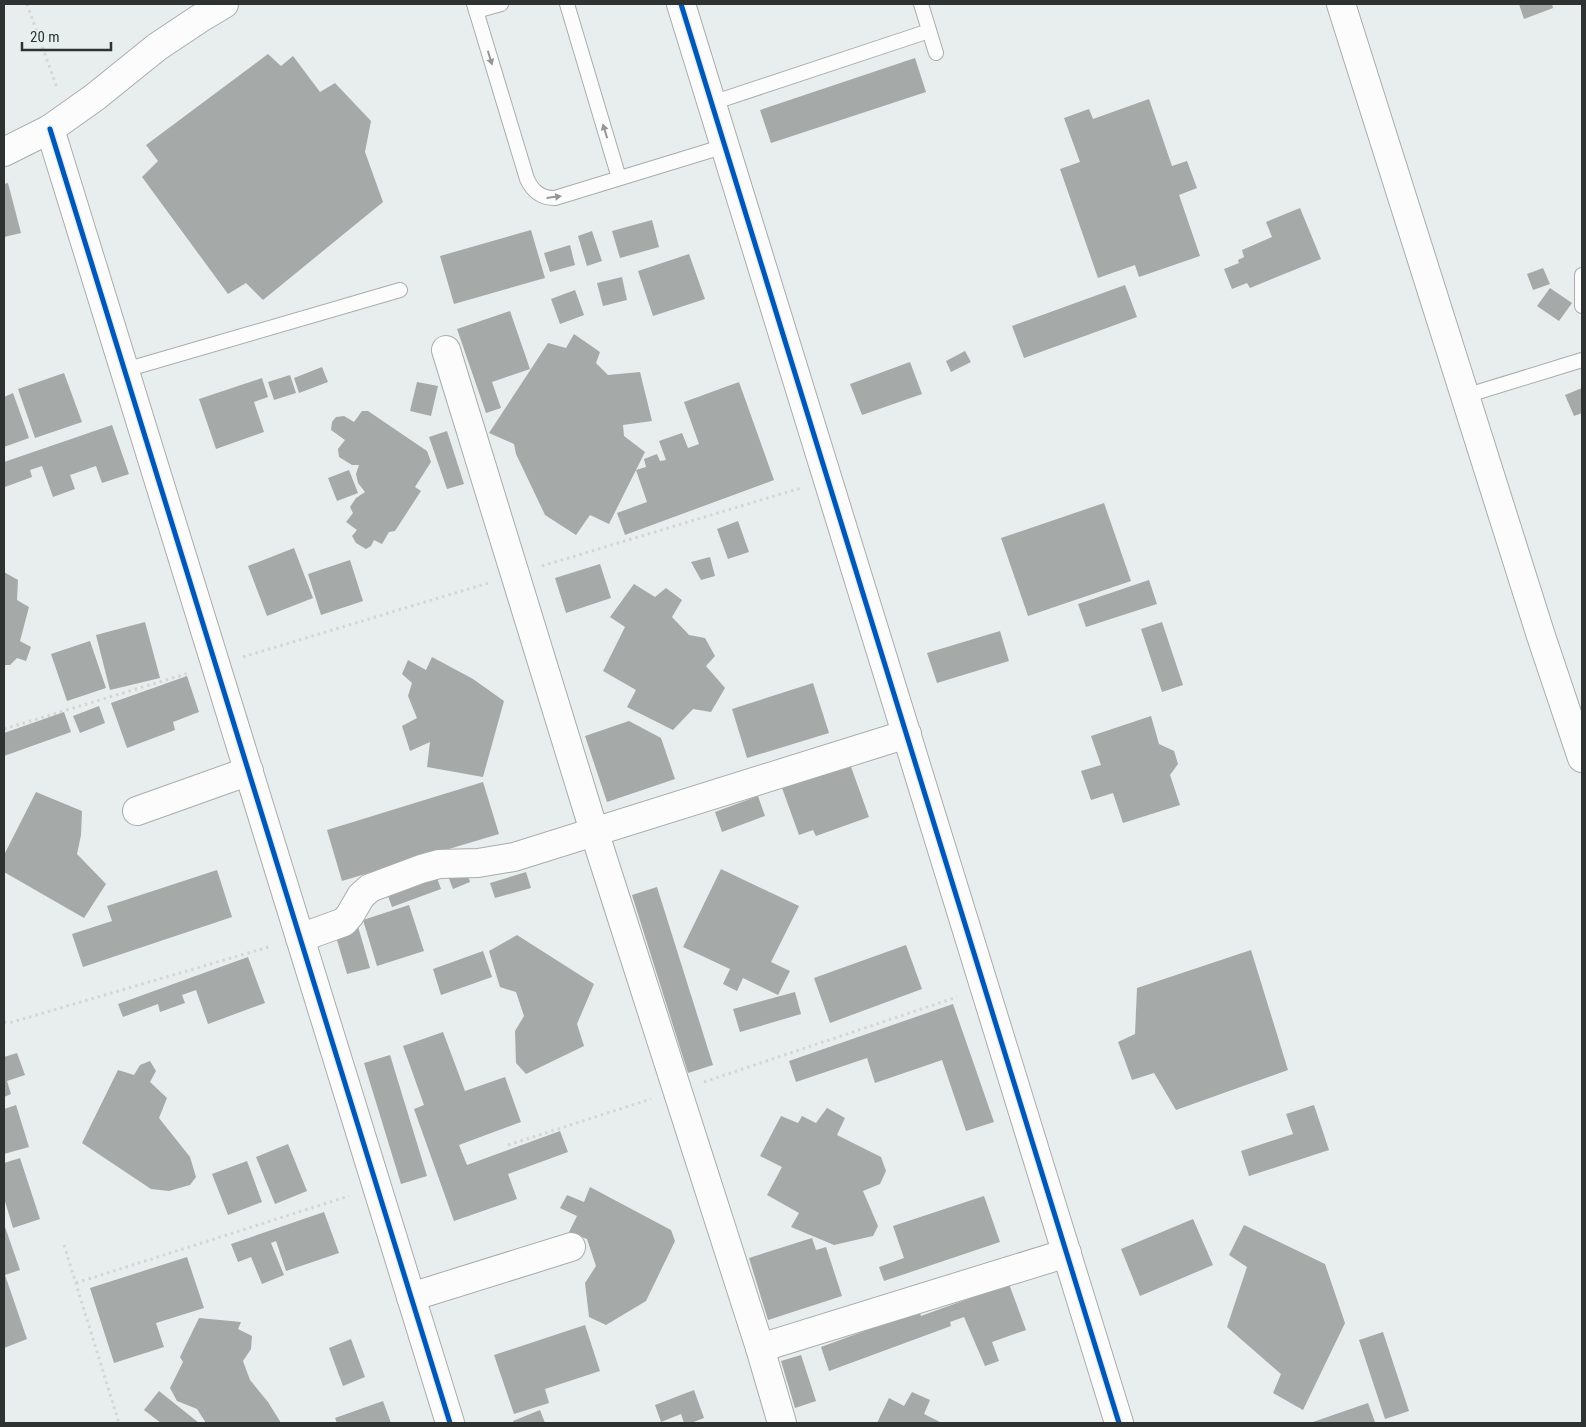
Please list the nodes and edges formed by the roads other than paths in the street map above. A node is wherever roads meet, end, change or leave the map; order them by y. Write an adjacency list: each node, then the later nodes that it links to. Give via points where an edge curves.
1 (224, 4): 11 (street, via 156,47)
2 (501, 4): 7 (lane)
3 (567, 4): 14 (lane, one-way to 3)
4 (681, 4): 10 (street)
5 (921, 4): 8 (lane)
6 (1341, 4): 21 (street)
7 (475, 8): 14 (lane, one-way to 14, via 530,188 546,198 555,198)
8 (929, 31): 9 (lane); 10 (lane)
9 (936, 53)
10 (712, 103): 12 (street)
11 (59, 123): 13 (street); 20 (street)
12 (725, 146): 14 (lane); 22 (street)
13 (4, 152)
14 (619, 178)
15 (1582, 275): 17 (lane)
16 (400, 290): 20 (lane)
17 (1582, 306)
18 (446, 350): 26 (street)
19 (1582, 360): 21 (lane)
20 (124, 370): 24 (street)
21 (1465, 396): 23 (street)
22 (907, 734): 26 (street); 29 (street)
23 (1582, 758)
24 (249, 772): 25 (street); 27 (street)
25 (137, 811)
26 (594, 831): 27 (street, via 505,859 439,864 420,869 370,888 344,922); 31 (street)
27 (300, 938): 30 (street)
28 (571, 1247): 30 (street)
29 (1067, 1253): 31 (street); 34 (street)
30 (411, 1296): 32 (street)
31 (760, 1348): 33 (street)
32 (450, 1423)
33 (782, 1423)
34 (1119, 1423)

